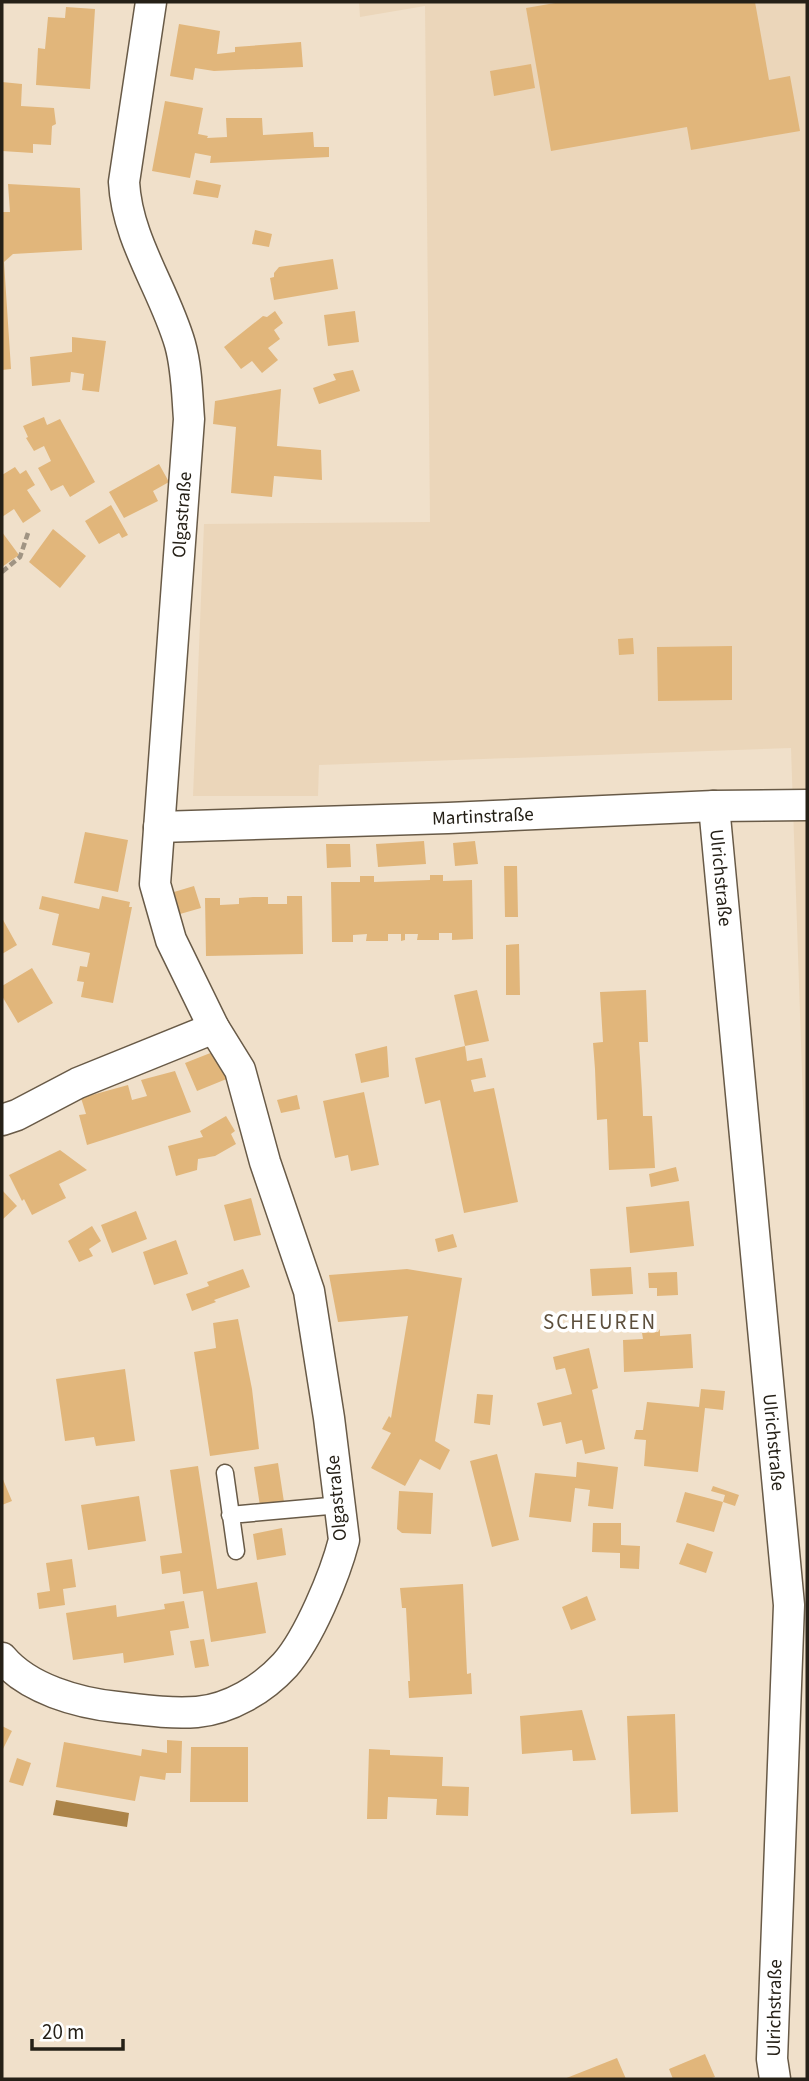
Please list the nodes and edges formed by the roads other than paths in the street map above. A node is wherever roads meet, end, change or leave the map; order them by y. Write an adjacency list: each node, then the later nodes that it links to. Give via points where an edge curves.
1 (152, 2): 4 (street, Olgastraße, via 124,182 125,202 179,343 187,380 188,419)
2 (807, 805): 3 (street, Martinstraße)
3 (714, 806): 4 (street, Martinstraße); 12 (street, Ulrichstraße, via 789,1605 772,2059)
4 (159, 827): 5 (street, Olgastraße, via 155,884 170,940)
5 (214, 1028): 6 (street); 8 (street, Olgastraße, via 240,1070 265,1162 309,1291)
6 (2, 1119)
7 (225, 1474): 9 (lane)
8 (340, 1505): 9 (lane); 11 (street, Olgastraße, via 344,1540 340,1557 286,1664 249,1694 223,1706 198,1712 160,1712 95,1704 47,1689 12,1670)
9 (230, 1515): 10 (lane)
10 (236, 1551)
11 (2, 1658)
12 (775, 2079)

